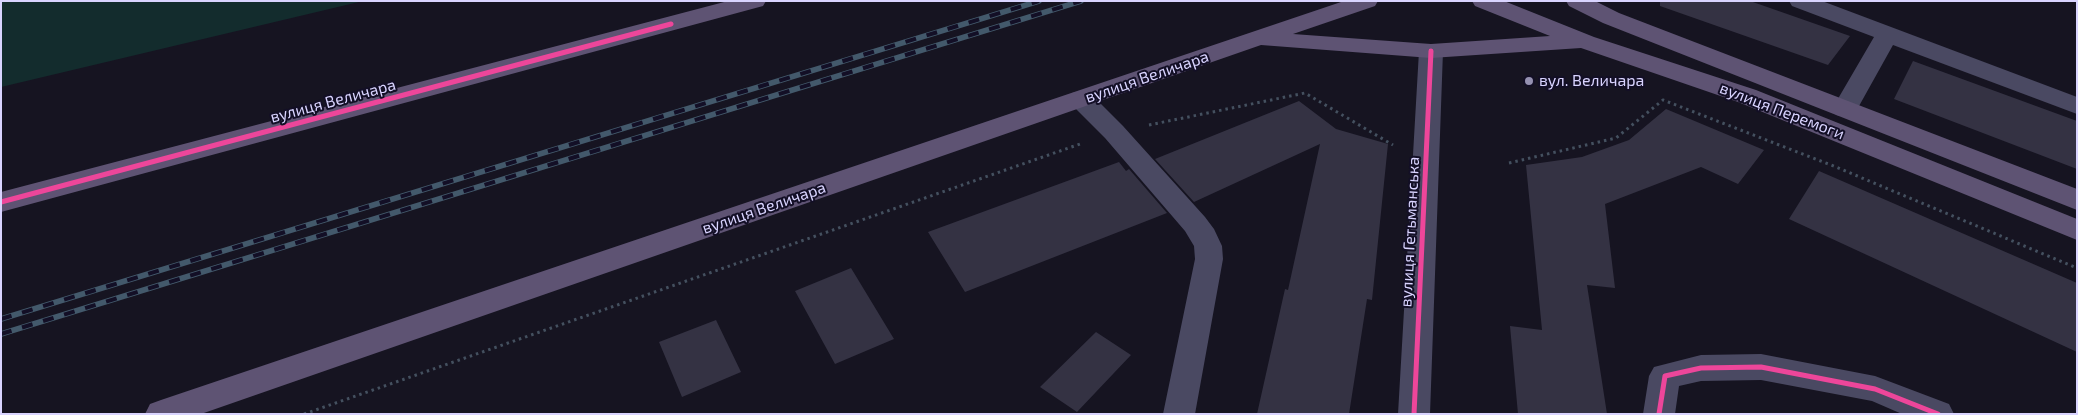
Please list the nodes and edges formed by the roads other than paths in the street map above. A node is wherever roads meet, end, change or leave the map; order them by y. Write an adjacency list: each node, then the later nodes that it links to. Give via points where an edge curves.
1 (755, 1): 15 (main road, вулиця Величара)
2 (1367, 1): 8 (main road, вулиця Величара)
3 (1483, 1): 9 (main road, вулиця Перемоги)
4 (1578, 1): 6 (main road, вулиця Перемоги)
5 (1800, 1): 7 (street)
6 (1611, 18): 9 (main road); 13 (main road, вулиця Перемоги)
7 (1887, 35): 12 (street); 13 (street)
8 (1256, 39): 10 (main road); 11 (main road, вулиця Величара)
9 (1586, 42): 10 (main road); 16 (main road, вулиця Перемоги, via 1747,96)
10 (1431, 51): 19 (street, вулиця Гетьманська)
11 (1080, 99): 17 (main road, вулиця Величара); 18 (street, via 1114,132 1195,224 1208,246 1209,259)
12 (2077, 106)
13 (1845, 109): 14 (main road, вулиця Перемоги)
14 (2077, 200)
15 (1, 202)
16 (2077, 230)
17 (161, 414)
18 (1179, 414)
19 (1414, 414)
20 (1659, 414): 21 (street, via 1665,376 1701,368 1761,367 1875,389)
21 (1938, 414)

